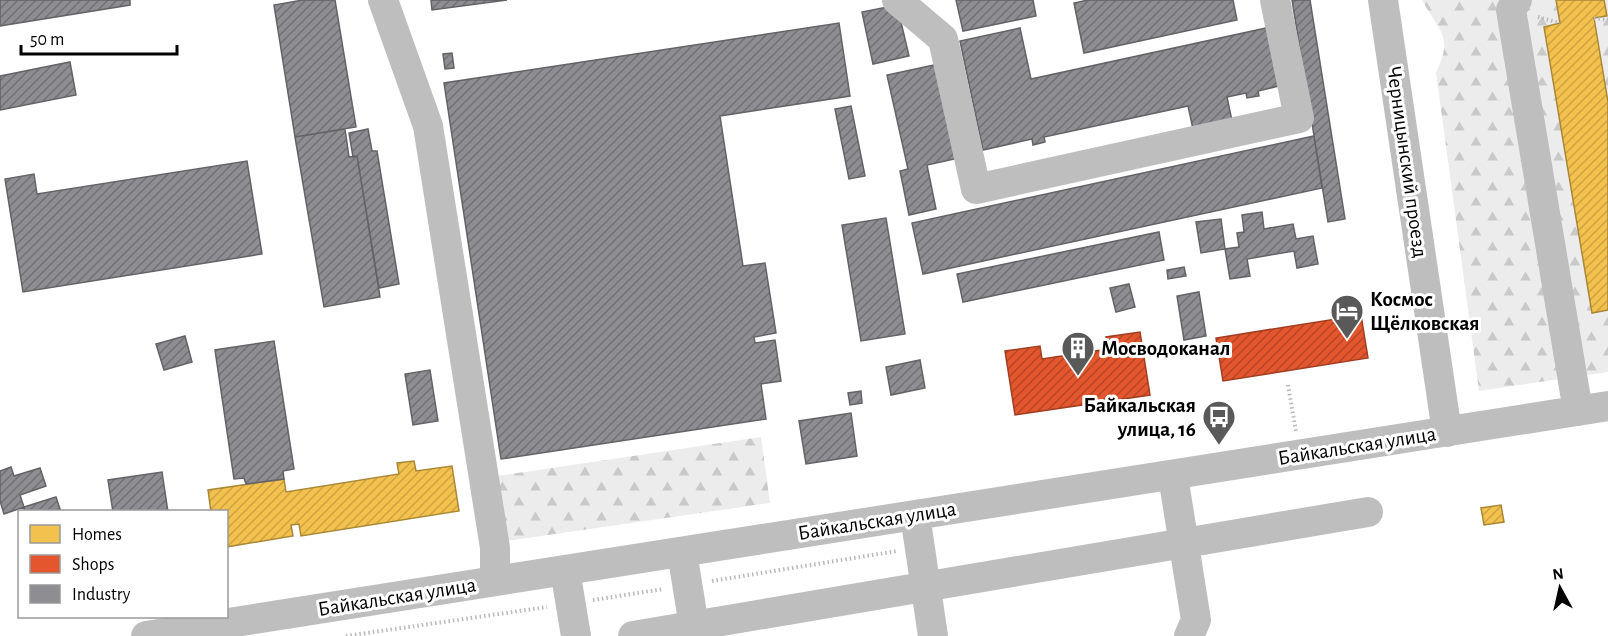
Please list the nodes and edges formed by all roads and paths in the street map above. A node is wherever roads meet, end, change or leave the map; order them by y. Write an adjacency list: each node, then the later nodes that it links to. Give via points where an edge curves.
1 (383, 0): 20 (street, via 428,126 495,548)
2 (897, 0): 3 (street, via 944,39 976,189 1299,118)
3 (1275, 0)
4 (1383, 0): 11 (street, Черницынский проезд)
5 (1517, 0): 10 (street, via 1511,10)
6 (1594, 18): 7 (path)
7 (1608, 20)
8 (1288, 385): 12 (path)
9 (1608, 406): 10 (street, Байкальская улица)
10 (1578, 411): 11 (street, Байкальская улица)
11 (1447, 432): 13 (street, Байкальская улица)
12 (1297, 435)
13 (1173, 476): 15 (street, Байкальская улица); 16 (street)
14 (1368, 512): 16 (street)
15 (915, 515): 17 (street); 18 (street, Байкальская улица)
16 (1184, 543): 22 (street); 30 (street, via 1196,620)
17 (920, 547): 21 (path); 22 (street)
18 (682, 552): 19 (street, Байкальская улица); 21 (street)
19 (565, 570): 20 (street, Байкальская улица); 23 (street)
20 (495, 581): 25 (street, Байкальская улица)
21 (687, 585): 23 (path); 24 (street)
22 (926, 586): 24 (street); 29 (street)
23 (570, 603): 26 (path); 27 (street)
24 (693, 626): 28 (street)
25 (146, 636)
26 (346, 636)
27 (576, 636)
28 (633, 636)
29 (933, 636)
30 (1189, 636)

